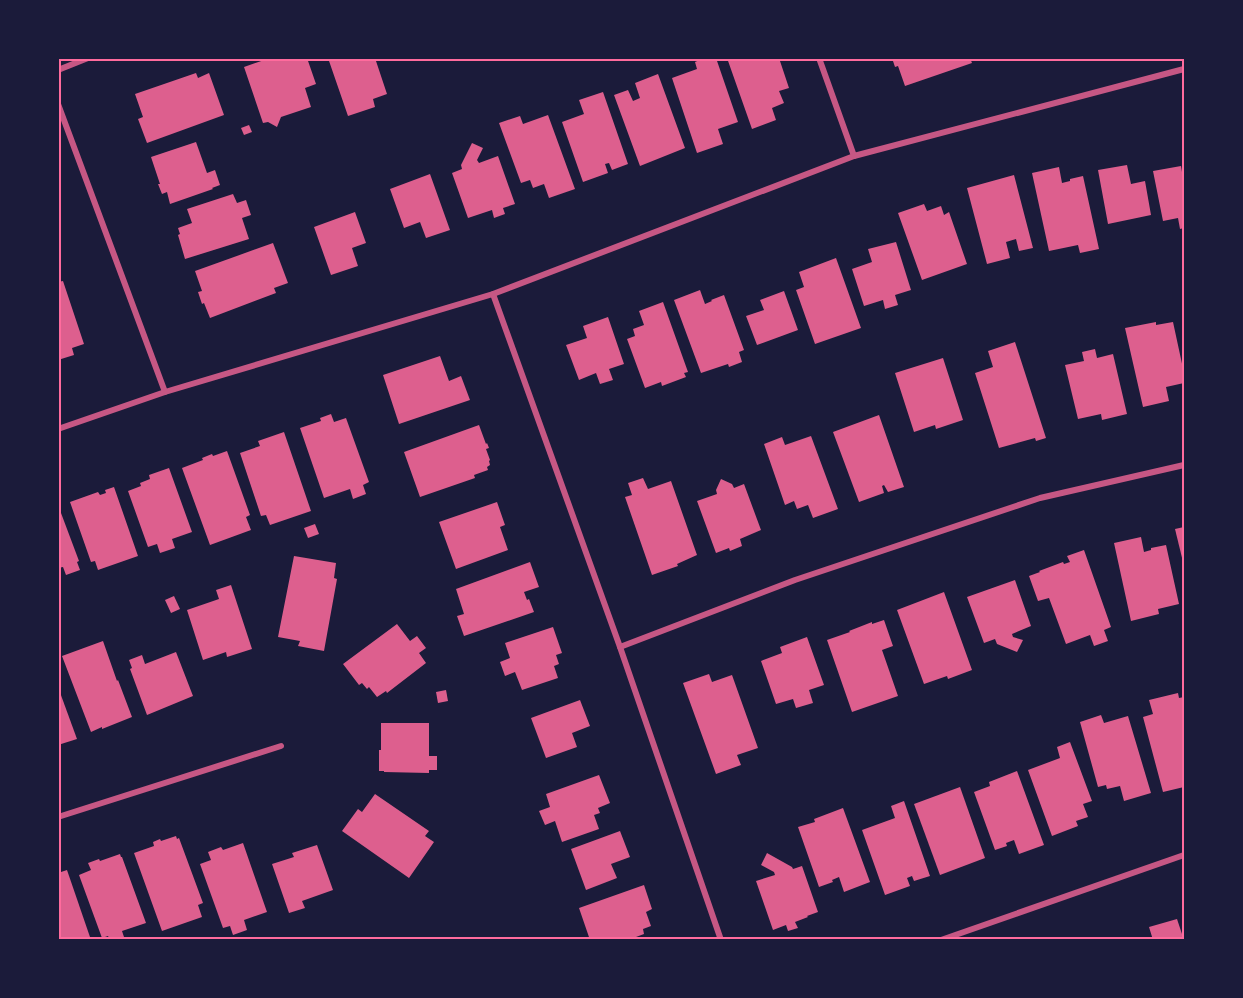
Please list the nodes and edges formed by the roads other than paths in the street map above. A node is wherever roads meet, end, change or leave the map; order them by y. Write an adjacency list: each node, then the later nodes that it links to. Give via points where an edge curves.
1 (88, 58): 4 (street)
2 (819, 58): 6 (street)
3 (1185, 69): 6 (street)
4 (58, 70)
5 (58, 104): 8 (street)
6 (854, 156): 7 (street)
7 (493, 294): 8 (street); 11 (street)
8 (165, 392): 9 (street)
9 (58, 429)
10 (1185, 465): 11 (street, via 1040,498 795,580)
11 (621, 647): 15 (street)
12 (281, 746): 13 (street)
13 (58, 817)
14 (1185, 855): 16 (street)
15 (721, 939)
16 (941, 939)

